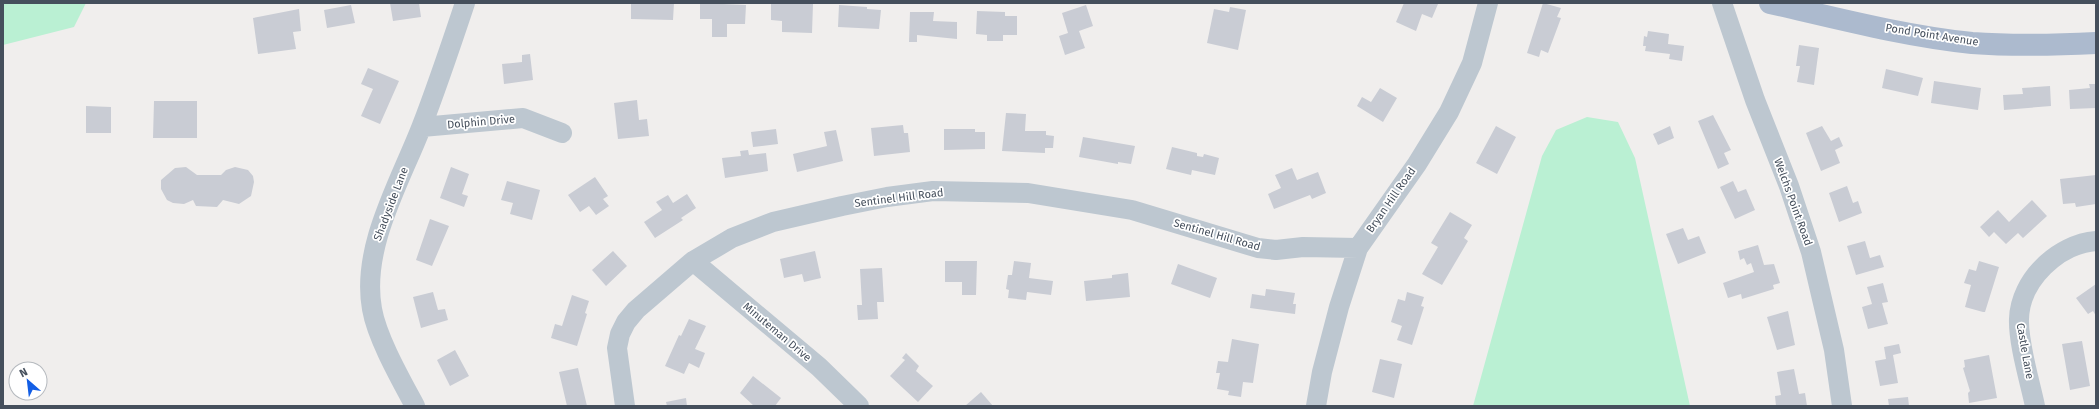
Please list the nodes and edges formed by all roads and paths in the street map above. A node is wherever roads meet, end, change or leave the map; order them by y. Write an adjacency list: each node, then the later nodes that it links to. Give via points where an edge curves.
1 (466, 3): 6 (street, Shadyside Lane)
2 (1488, 3): 9 (street, Bryan Hill Road, via 1472,63 1449,112 1417,164)
3 (1722, 3): 15 (street, Welchs Point Road, via 1811,252 1834,350)
4 (1770, 3): 5 (main road, Pond Point Avenue, via 1907,33 1972,43)
5 (2096, 43)
6 (422, 127): 7 (street, Dolphin Drive, via 523,118); 11 (street, Shadyside Lane, via 373,252 370,278 372,310 385,346)
7 (562, 133)
8 (2096, 241): 16 (street, Castle Lane, via 2086,242 2054,257 2039,271 2021,307 2020,331)
9 (1358, 248): 10 (street, Sentinel Hill Road, via 1258,248 1132,210 1028,193 934,191 887,197 773,222 732,238); 14 (street, Bryan Hill Road, via 1339,307)
10 (693, 261): 12 (street, Sentinel Hill Road, via 636,310 620,334 617,348); 13 (street, Minuteman Drive, via 819,367)
11 (415, 406)
12 (625, 406)
13 (859, 406)
14 (1316, 406)
15 (1842, 406)
16 (2035, 406)

